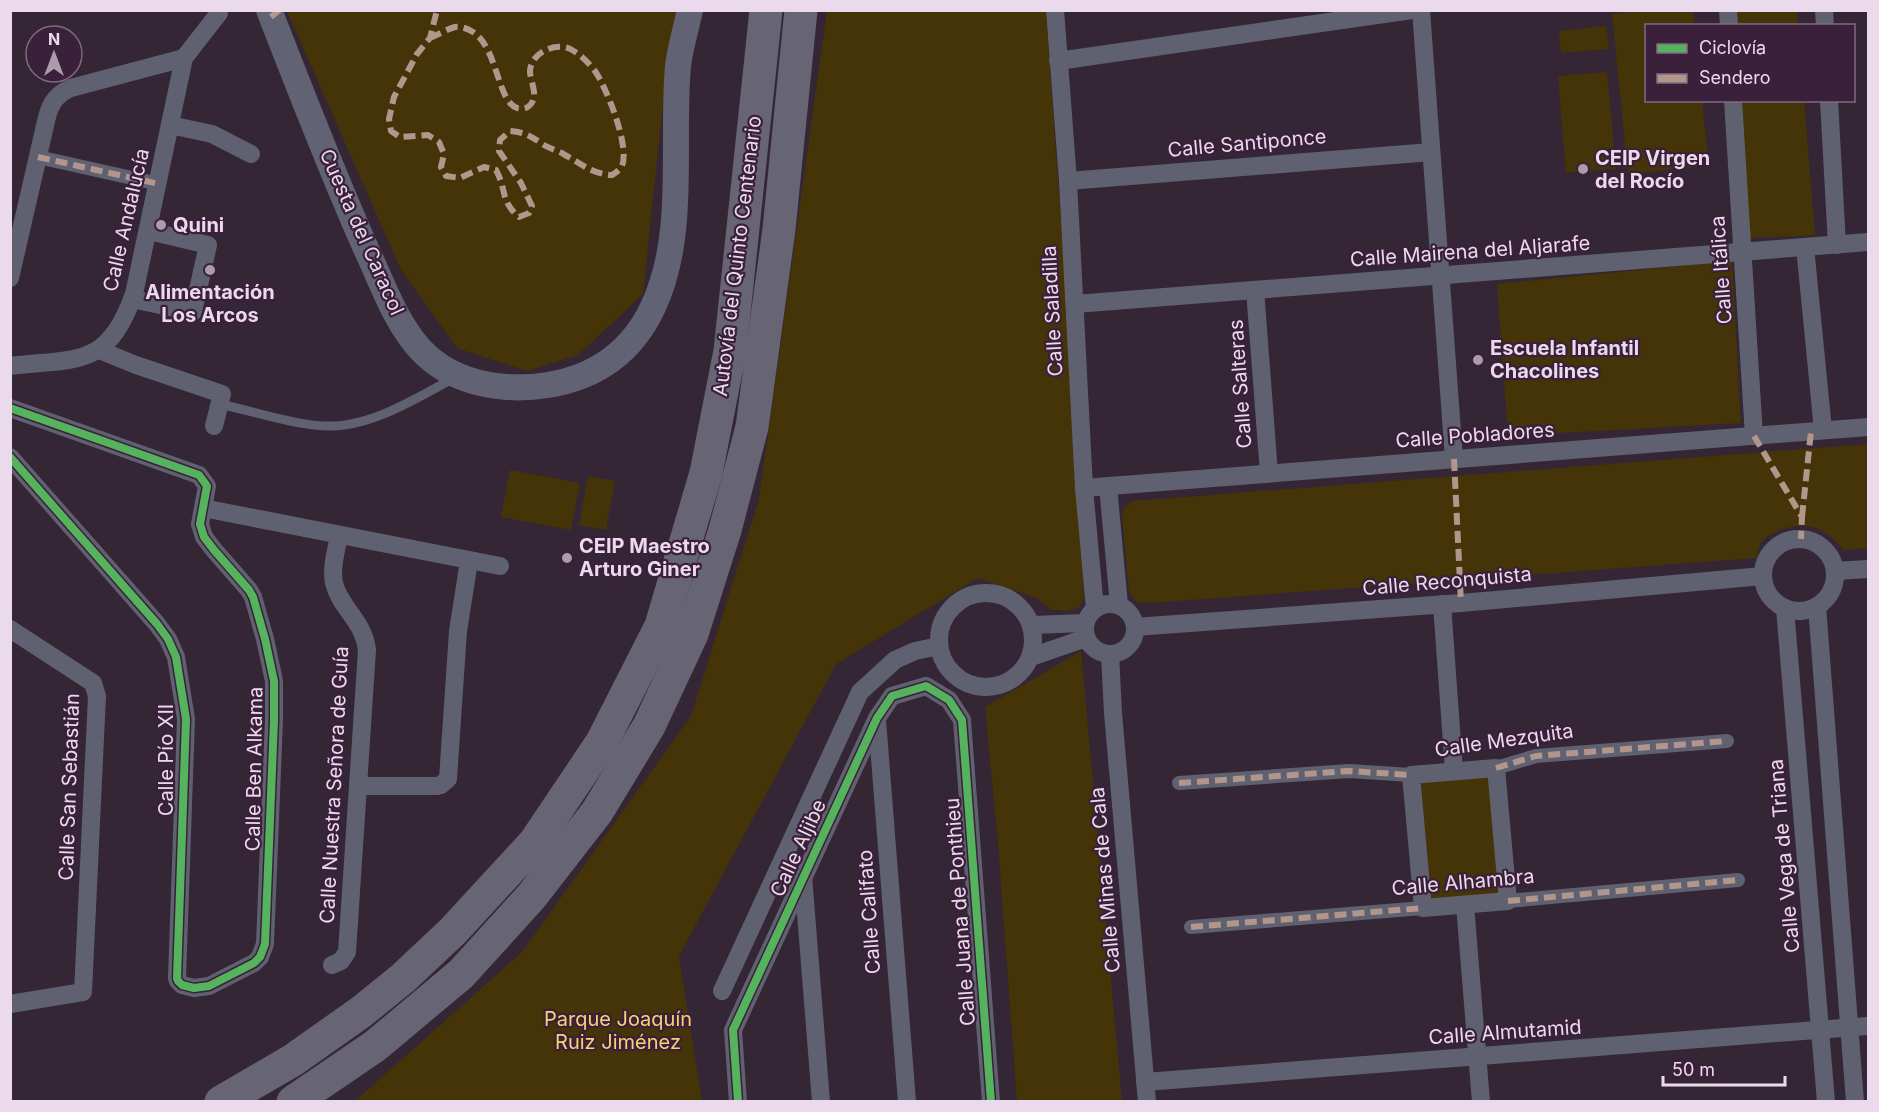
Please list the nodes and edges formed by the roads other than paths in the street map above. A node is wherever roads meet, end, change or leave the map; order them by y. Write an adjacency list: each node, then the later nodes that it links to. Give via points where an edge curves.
1 (269, 10): 31 (main road, Cuesta del Caracol, via 351,214 401,322 420,349)
2 (690, 10): 31 (main road, Cuesta del Caracol, via 678,65 670,245 664,279 640,332 618,357 563,383 526,389 492,387)
3 (766, 10): 85 (highway, Autovía del Quinto Centenario, via 730,351 706,473 661,626 602,742 535,842 461,923 361,1012 293,1060)
4 (801, 10): 86 (highway, Autovía del Quinto Centenario, via 779,229 752,427 692,634 649,726 597,812 531,897 461,974 375,1046)
5 (1055, 10): 10 (street, Calle Saladilla)
6 (1412, 10): 10 (street)
7 (1421, 10): 14 (street)
8 (220, 11): 9 (street, Calle Andalucía)
9 (184, 58): 13 (street, Calle Andalucía); 16 (street, via 64,91 50,108)
10 (1058, 61): 17 (street, Calle Saladilla)
11 (1733, 102): 23 (street, Calle Itálica)
12 (1829, 102): 21 (street)
13 (170, 125): 15 (street, via 212,134); 18 (street, Calle Andalucía)
14 (1431, 152): 17 (street, Calle Santiponce); 24 (street)
15 (251, 154)
16 (38, 157): 18 (street); 25 (street)
17 (1068, 182): 28 (street, Calle Saladilla)
18 (159, 184): 19 (street, Calle Andalucía)
19 (149, 231): 27 (street, Calle Andalucía); 27 (street, via 208,244 193,312)
20 (1869, 242): 21 (street, Calle Mairena del Aljarafe)
21 (1837, 245): 22 (street, Calle Mairena del Aljarafe)
22 (1805, 247): 23 (street, Calle Mairena del Aljarafe); 37 (street)
23 (1742, 252): 24 (street, Calle Mairena del Aljarafe); 38 (street, Calle Itálica)
24 (1440, 276): 26 (street, Calle Mairena del Aljarafe); 40 (street)
25 (10, 278)
26 (1255, 290): 28 (street, Calle Mairena del Aljarafe); 41 (street, Calle Salteras)
27 (132, 299): 29 (street, Calle Andalucía, via 114,336)
28 (1075, 304): 43 (street, Calle Saladilla)
29 (99, 350): 30 (street, via 77,358); 33 (street)
30 (10, 368): 32 (street)
31 (459, 376): 33 (lane, via 408,403 334,426 306,423)
32 (10, 377)
33 (220, 399): 35 (street)
34 (10, 408): 44 (street, Calle Ben Alkama, via 196,473 207,486)
35 (214, 426)
36 (1869, 427): 37 (street, Calle Pobladores)
37 (1823, 430): 38 (street, Calle Pobladores)
38 (1754, 436): 40 (street, Calle Pobladores)
39 (10, 457): 76 (street, Calle Pío XII, via 157,624 176,657 186,719 178,981 194,988 209,986 254,963)
40 (1454, 459): 41 (street, Calle Pobladores)
41 (1269, 473): 42 (street, Calle Pobladores)
42 (1108, 486): 43 (street, Calle Pobladores); 52 (street)
43 (1084, 488): 55 (street, Calle Saladilla)
44 (203, 508): 45 (street); 76 (street, Calle Ben Alkama, via 200,524 204,537 253,597 274,681)
45 (339, 536): 46 (street); 69 (street, Calle Nuestra Señora de Guía, via 334,583 363,631 367,650)
46 (470, 561): 47 (street); 69 (street, via 458,631 448,779 437,786)
47 (500, 566)
48 (1869, 569): 49 (street)
49 (1835, 571): 50 (street, via 1824,549 1801,539 1784,542 1771,552); 53 (street, via 1833,588)
50 (1763, 576): 51 (street, Calle Reconquista); 54 (street, via 1767,591)
51 (1442, 604): 57 (street, Calle Reconquista); 66 (street)
52 (1119, 605): 55 (street, via 1111,603); 57 (street, via 1130,614)
53 (1816, 606): 54 (street, via 1801,610); 81 (street)
54 (1785, 608): 82 (street, Calle Vega de Triana)
55 (1088, 623): 56 (street); 60 (street, via 1095,650); 61 (street)
56 (1032, 625): 59 (street, via 1013,601 999,594 969,596 945,616); 61 (street)
57 (1135, 627): 60 (street, via 1131,642)
58 (10, 629): 79 (street, Calle San Sebastián, via 93,683 97,702 83,992)
59 (939, 646): 61 (street, via 952,674 980,687 996,687 1011,681); 78 (street, via 895,660 860,692)
60 (1110, 654): 84 (street, Calle Minas de Cala)
61 (1031, 657)
62 (877, 718): 63 (street, Calle Aljibe, via 892,696 926,686 949,700); 70 (street, Calle Aljibe); 89 (street, Calle Califato)
63 (962, 720): 90 (street, Calle Juana de Ponthieu)
64 (1727, 741): 65 (street, Calle Mezquita, via 1536,756)
65 (1496, 768): 66 (street, Calle Mezquita); 72 (street)
66 (1454, 771): 67 (street, Calle Mezquita)
67 (1412, 775): 68 (street, Calle Mezquita, via 1349,771); 74 (street)
68 (1179, 783)
69 (358, 786): 77 (street, Calle Nuestra Señora de Guía, via 347,952)
70 (803, 875): 87 (street, Calle Aljibe, via 733,1030); 88 (street)
71 (1738, 880): 72 (street, Calle Alhambra)
72 (1508, 902): 73 (street, Calle Alhambra)
73 (1465, 905): 74 (street, Calle Alhambra); 83 (street)
74 (1423, 909): 75 (street, Calle Alhambra)
75 (1191, 927)
76 (265, 944)
77 (332, 965)
78 (722, 991)
79 (10, 1004)
80 (1869, 1026): 81 (street, Calle Almutamid)
81 (1848, 1027): 82 (street, Calle Almutamid); 94 (street)
82 (1821, 1029): 83 (street, Calle Almutamid); 93 (street, Calle Vega de Triana)
83 (1477, 1056): 84 (street, Calle Almutamid); 92 (street)
84 (1145, 1082): 91 (street, Calle Minas de Cala)
85 (220, 1100)
86 (293, 1101)
87 (738, 1101)
88 (821, 1101)
89 (907, 1101)
90 (991, 1101)
91 (1147, 1101)
92 (1481, 1101)
93 (1826, 1101)
94 (1855, 1101)

